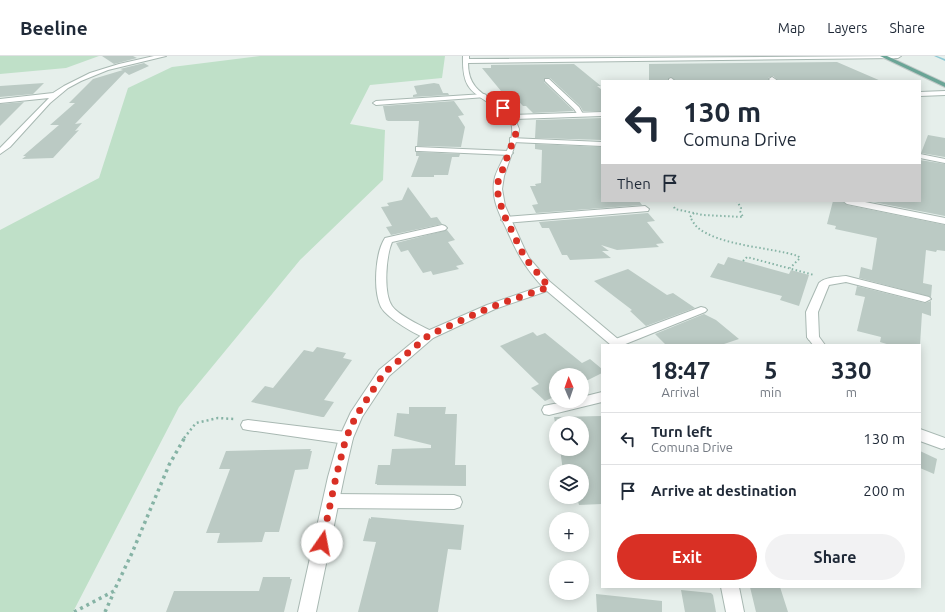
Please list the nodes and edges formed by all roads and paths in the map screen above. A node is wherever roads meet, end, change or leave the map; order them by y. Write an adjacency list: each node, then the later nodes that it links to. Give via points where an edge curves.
1 (163, 56): 13 (street, via 110,68 70,85)
2 (883, 56): 3 (street); 5 (street); 10 (main road)
3 (898, 56): 8 (main road)
4 (710, 57): 5 (street); 7 (street)
5 (818, 57)
6 (466, 58): 7 (street); 14 (street, via 470,85)
7 (599, 58)
8 (925, 68)
9 (547, 80): 17 (street, via 577,108)
10 (945, 85)
11 (945, 93): 12 (street)
12 (921, 94)
13 (55, 95): 15 (street); 21 (street)
14 (484, 96): 16 (street); 19 (street, via 503,108)
15 (0, 101)
16 (376, 103)
17 (580, 114): 18 (street); 19 (street)
18 (601, 114)
19 (510, 117): 20 (street, via 516,133)
20 (513, 140): 22 (street); 26 (street)
21 (9, 144): 23 (street); 25 (street)
22 (601, 144)
23 (0, 145)
24 (419, 149): 26 (street)
25 (0, 152)
26 (509, 153): 34 (street, via 498,182 498,196)
27 (921, 156): 28 (street)
28 (945, 161)
29 (738, 202): 33 (path, via 743,217)
30 (852, 202): 35 (street)
31 (674, 207): 33 (path)
32 (645, 209): 34 (street)
33 (694, 213): 38 (path, via 690,217 697,226 719,238 798,256 800,258)
34 (506, 220): 40 (street, via 525,258)
35 (945, 221)
36 (442, 228): 43 (street, via 388,240 382,259 382,290 386,306)
37 (743, 261): 38 (path, via 747,257)
38 (790, 268): 39 (path)
39 (834, 280): 41 (street, via 858,281); 44 (street, via 824,283 812,312)
40 (549, 287): 43 (street, via 491,307); 45 (street)
41 (925, 299)
42 (702, 310): 45 (street)
43 (429, 335): 50 (street, via 384,373 356,416)
44 (816, 341)
45 (618, 344)
46 (601, 397): 47 (street)
47 (548, 410)
48 (248, 425): 50 (street); 55 (path, via 238,420 218,418 196,423 181,441)
49 (921, 435): 51 (street)
50 (346, 438): 52 (street)
51 (942, 443)
52 (331, 501): 53 (street); 58 (street)
53 (454, 502)
54 (730, 588): 59 (street)
55 (114, 591): 56 (path); 57 (path)
56 (74, 612)
57 (105, 612)
58 (307, 612)
59 (735, 612)

